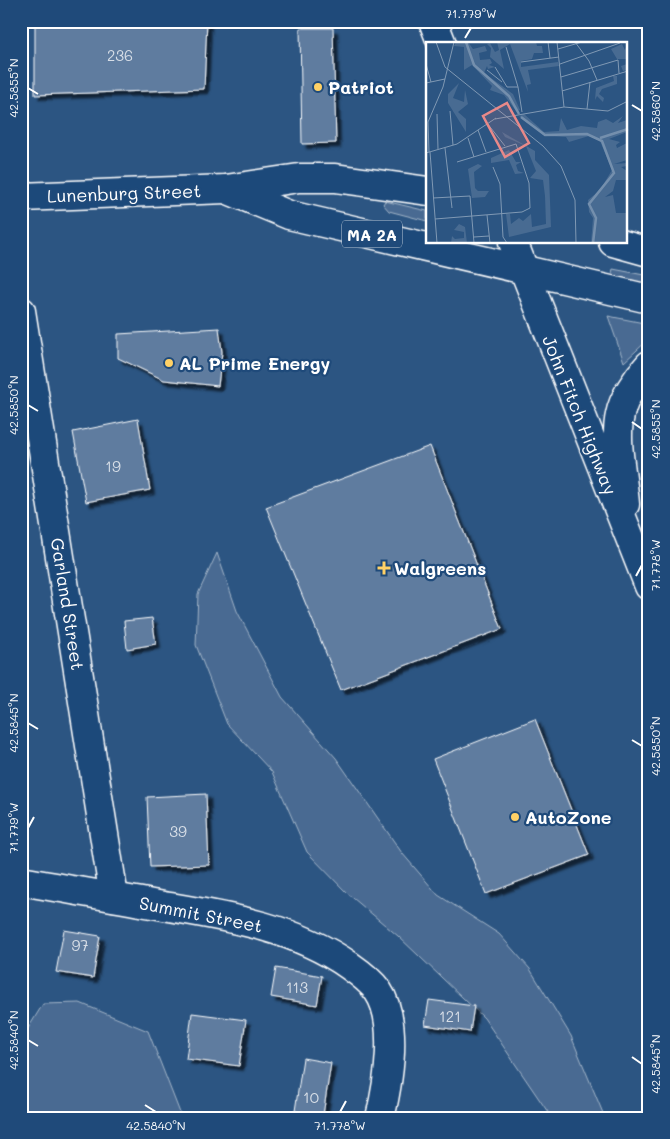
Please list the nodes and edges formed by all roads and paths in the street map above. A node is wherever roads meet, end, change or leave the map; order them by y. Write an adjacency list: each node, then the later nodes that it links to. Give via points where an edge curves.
1 (433, 21): 2 (main road)
2 (441, 42)
3 (226, 189): 4 (main road, Lunenburg Street / MA 2A, via 299,178 335,178); 5 (main road, Lunenburg Street / MA 2A); 9 (main road, Lunenburg Street / MA 2A, via 289,215)
4 (426, 191)
5 (21, 197)
6 (514, 244): 9 (main road, John Fitch Highway)
7 (620, 244): 8 (main road)
8 (649, 252)
9 (522, 270): 10 (main road, Lunenburg Street / MA 2A); 13 (main road, John Fitch Highway)
10 (649, 299)
11 (21, 311): 16 (main road, Garland Street)
12 (649, 365): 13 (main road, via 620,414 618,435)
13 (626, 531): 14 (main road, John Fitch Highway)
14 (649, 586)
15 (21, 882): 16 (main road, Summit Street)
16 (114, 897): 17 (main road, Summit Street, via 218,916 291,934 325,950 368,980 379,992 386,1008 388,1026 389,1065)
17 (380, 1118)

